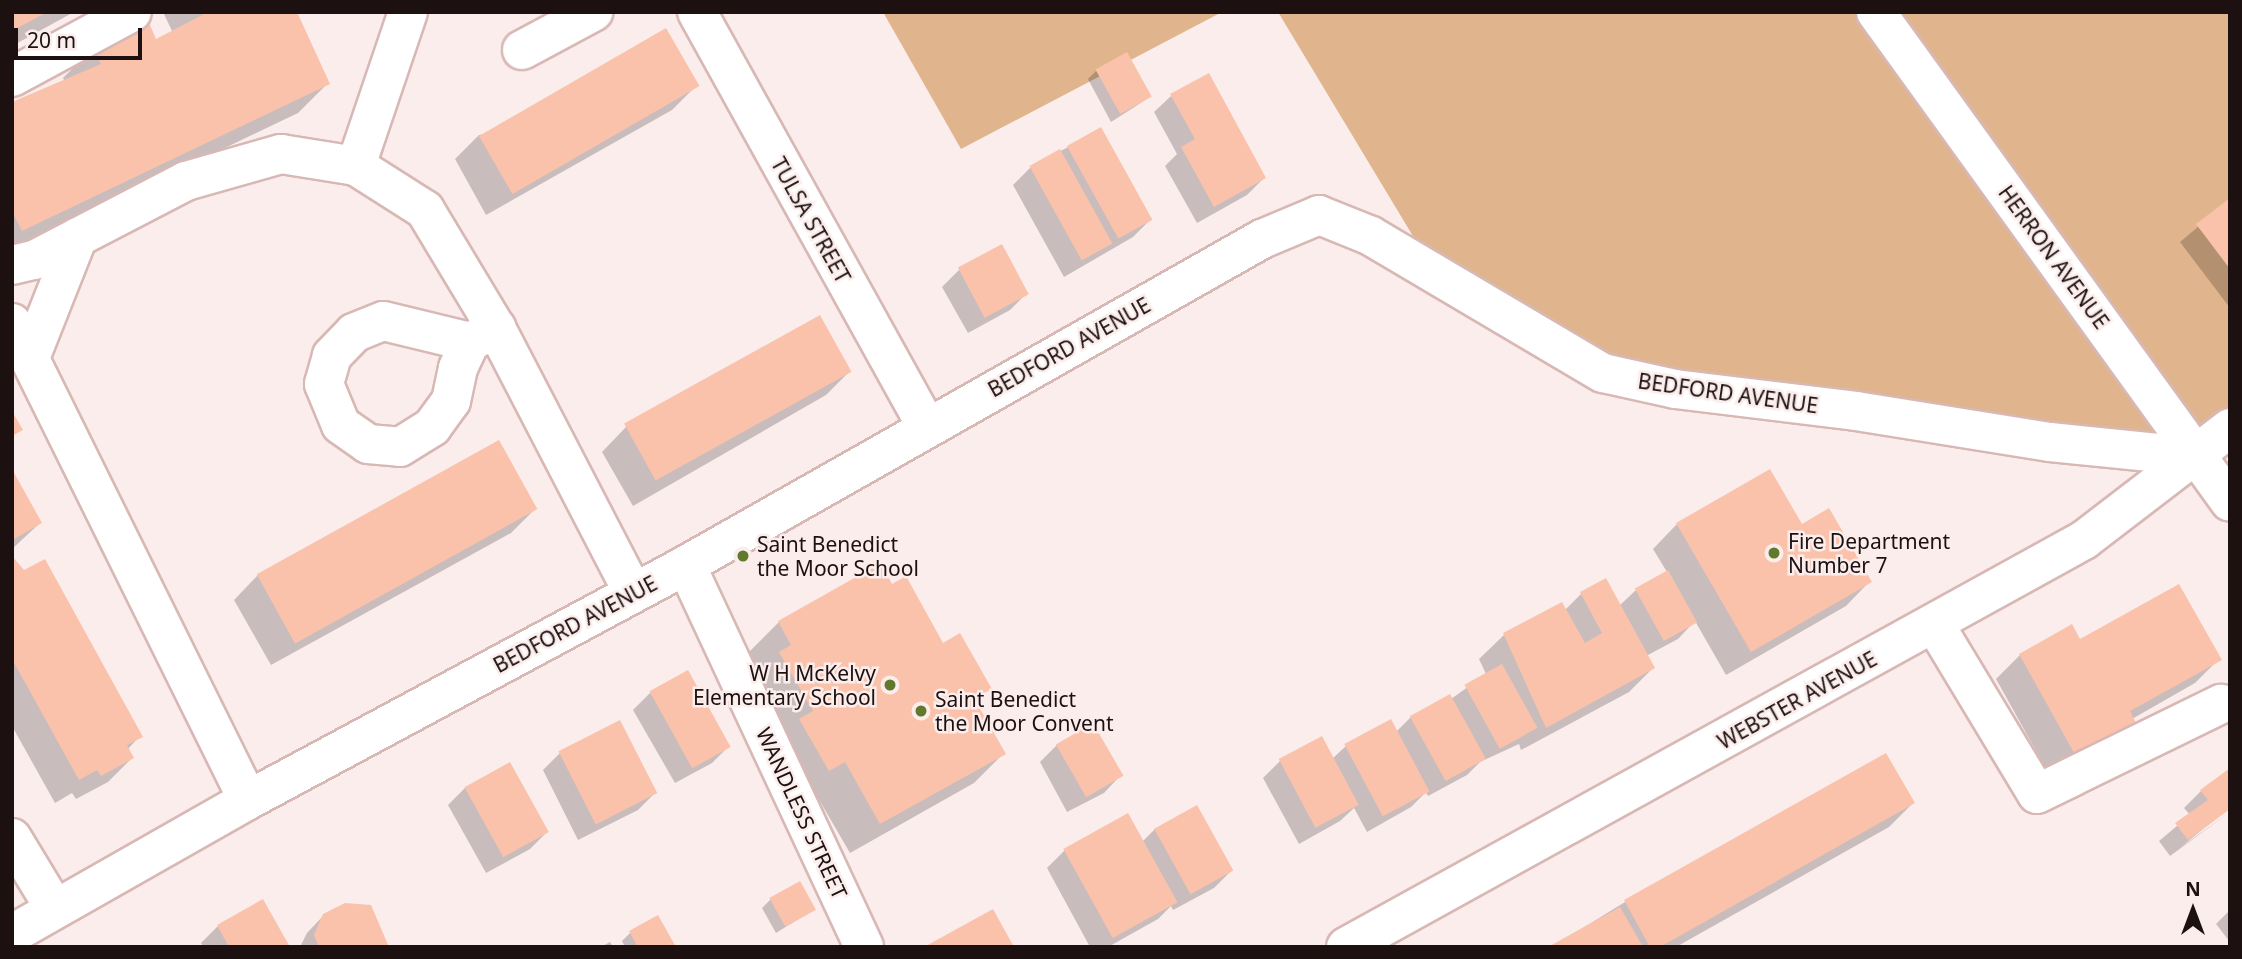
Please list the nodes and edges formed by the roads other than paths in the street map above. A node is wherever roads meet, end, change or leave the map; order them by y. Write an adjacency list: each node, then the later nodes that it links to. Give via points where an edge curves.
1 (132, 12): 7 (street)
2 (408, 12): 8 (street)
3 (593, 12): 6 (street)
4 (697, 12): 13 (street, TULSA STREET)
5 (1876, 12): 15 (street, HERRON AVENUE)
6 (522, 50)
7 (12, 77)
8 (356, 166): 9 (street, via 281,154 186,181); 18 (street, via 425,209 483,335)
9 (78, 237): 10 (street, via 34,261); 12 (street)
10 (12, 265)
11 (12, 323): 12 (street)
12 (30, 358): 21 (street)
13 (927, 428): 15 (street, BEDFORD AVENUE, via 1262,239 1319,215 1371,236 1603,373 1675,389 1856,411 2050,442); 17 (street, BEDFORD AVENUE)
14 (2230, 428): 15 (street, WEBSTER AVENUE)
15 (2197, 457): 16 (street, HERRON AVENUE); 19 (street, WEBSTER AVENUE, via 2084,540)
16 (2230, 502)
17 (686, 565): 18 (street, BEDFORD AVENUE); 25 (street, WANDLESS STREET)
18 (633, 592): 21 (street, BEDFORD AVENUE)
19 (1934, 625): 20 (street, via 2037,794); 26 (street, WEBSTER AVENUE)
20 (2221, 704)
21 (248, 800): 23 (street, BEDFORD AVENUE)
22 (12, 838): 23 (street)
23 (55, 909): 24 (street, BEDFORD AVENUE)
24 (12, 934)
25 (864, 947)
26 (1346, 947)

